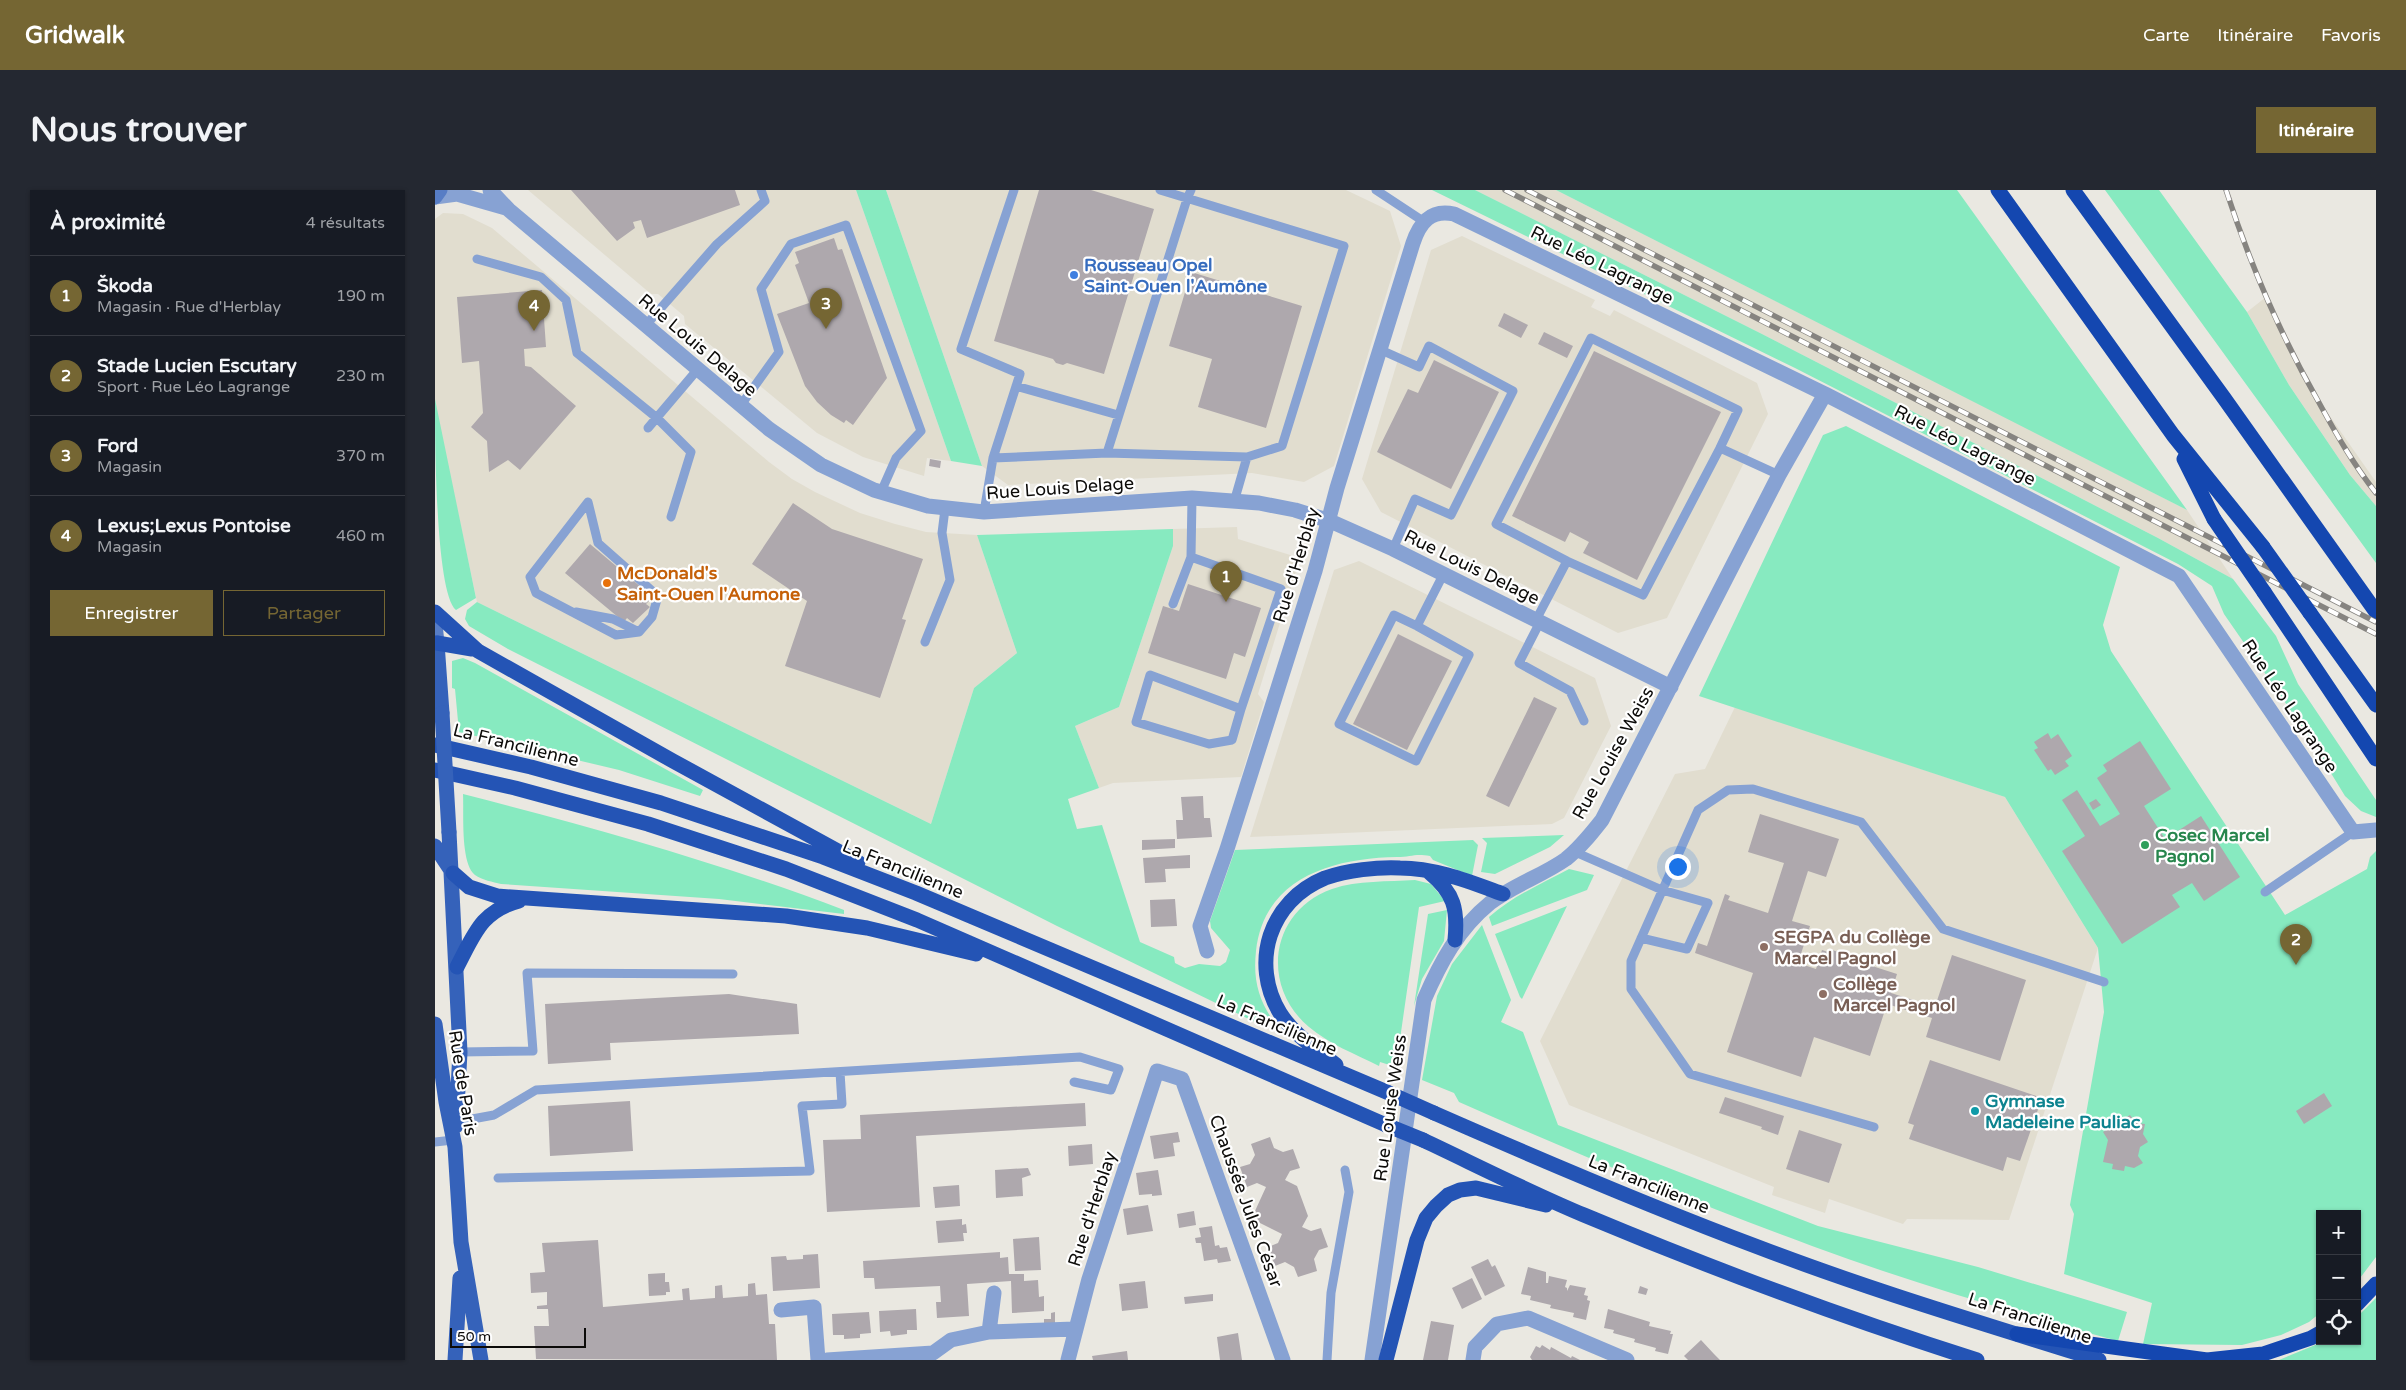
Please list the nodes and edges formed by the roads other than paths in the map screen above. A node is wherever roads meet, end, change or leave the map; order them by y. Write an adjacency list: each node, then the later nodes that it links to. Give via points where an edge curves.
1 (440, 190): 10 (main road)
2 (490, 190): 11 (street, Rue Louis Delage)
3 (761, 190): 14 (lane, via 765,201 717,244)
4 (1014, 190): 17 (lane, via 961,349 1020,374)
5 (1160, 190): 9 (lane)
6 (1376, 190): 12 (lane)
7 (1998, 190): 23 (highway)
8 (2073, 190): 43 (highway)
9 (1189, 194): 20 (lane); 26 (lane, via 1344,246 1282,446)
10 (435, 197): 11 (street, via 463,195)
11 (509, 210): 14 (street, Rue Louis Delage)
12 (1423, 221): 15 (street, Rue d'Herblay, via 1413,243); 18 (street, Rue Léo Lagrange, via 1434,214 1455,214)
13 (477, 259): 21 (lane, via 541,277 566,300 577,353)
14 (646, 325): 16 (street, Rue Louis Delage)
15 (1381, 350): 35 (street, Rue d'Herblay); 36 (lane, via 1419,367 1429,346 1513,391 1451,515 1415,499)
16 (698, 369): 19 (street, Rue Louis Delage); 21 (lane)
17 (1016, 386): 20 (lane); 27 (lane)
18 (1825, 394): 28 (street, Rue Louise Weiss); 60 (street, Rue Léo Lagrange, via 2179,576)
19 (741, 405): 29 (street, Rue Louis Delage, via 821,465); 29 (lane, via 779,352 761,289 791,244 846,226 921,431 895,458)
20 (1118, 415): 25 (lane)
21 (657, 418): 22 (lane); 34 (lane, via 691,452)
22 (648, 428)
23 (2173, 435): 53 (highway, bridge, via 2263,547); 57 (highway, bridge, via 2214,520)
24 (1720, 448): 28 (lane); 38 (lane, via 1643,595); 38 (lane, via 1738,410 1591,338 1496,524)
25 (1107, 452): 26 (lane); 27 (lane)
26 (1247, 457): 31 (lane)
27 (993, 458): 33 (lane)
28 (1779, 475): 51 (street, Rue Louise Weiss)
29 (881, 492): 32 (street, Rue Louis Delage)
30 (1192, 498): 31 (street, Rue Louis Delage); 33 (street, Rue Louis Delage); 37 (lane)
31 (1234, 502): 35 (street, Rue Louis Delage, via 1277,506)
32 (945, 509): 33 (street, Rue Louis Delage); 48 (lane, via 941,533 950,580)
33 (984, 512)
34 (671, 517)
35 (1330, 520): 36 (street, Rue Louis Delage); 72 (street, Rue d'Herblay, via 1200,926)
36 (1393, 549): 39 (street, Rue Louis Delage)
37 (1191, 556): 40 (lane); 54 (lane, via 1281,589)
38 (1567, 561): 44 (lane)
39 (1443, 575): 44 (street, Rue Louis Delage); 46 (lane)
40 (1173, 604)
41 (573, 611): 47 (lane, via 613,619); 47 (lane, via 616,635); 47 (lane, via 536,593 531,578 588,502 598,544 658,596 652,617)
42 (435, 612): 50 (highway)
43 (2376, 612)
44 (1538, 621): 51 (street, Rue Louis Delage); 55 (lane, via 1519,664 1570,691)
45 (435, 624): 49 (main road, Rue de Paris)
46 (1417, 626): 46 (lane, via 1394,616 1339,724 1416,760 1469,655)
47 (639, 632)
48 (925, 642)
49 (436, 643): 50 (highway); 52 (main road, Rue de Paris)
50 (478, 651): 67 (highway)
51 (1671, 687): 62 (street, Rue Louise Weiss, via 1602,820)
52 (439, 699): 63 (main road, Rue de Paris, bridge, via 449,832)
53 (2376, 705)
54 (1241, 709): 54 (lane, via 1150,675 1136,722 1209,744 1232,740)
55 (1584, 721)
56 (435, 745): 67 (highway, La Francilienne, via 531,767 661,803 823,857)
57 (2376, 759)
58 (435, 770): 73 (highway, via 584,806 718,846 851,894)
59 (2376, 830): 60 (street)
60 (2353, 832): 66 (lane)
61 (435, 846): 63 (main road)
62 (1575, 852): 65 (lane); 68 (street, Rue Louise Weiss)
63 (446, 866): 69 (highway, via 463,883 480,892); 74 (main road, Rue de Paris)
64 (1427, 870): 68 (highway); 71 (highway, via 1450,893 1456,912); 81 (highway, via 1369,870 1325,878 1291,902 1270,934 1265,959 1267,984 1281,1015 1294,1030)
65 (1663, 890): 70 (lane); 70 (lane, via 1708,902 1687,949); 76 (lane, via 1698,810 1728,790 1753,788 1861,822 1943,929)
66 (2265, 892)
67 (916, 893): 81 (highway, La Francilienne)
68 (1503, 894): 71 (street, Rue Louise Weiss)
69 (529, 898): 73 (highway, via 786,916 867,928); 74 (highway, via 505,904 489,914)
70 (1641, 938): 84 (lane, via 1631,960 1631,989 1691,1074)
71 (1455, 940): 106 (street, Rue Louise Weiss, via 1437,970 1425,1000)
72 (1207, 951)
73 (1012, 962): 89 (highway, bridge, via 1423,1140)
74 (457, 967): 78 (main road, Rue de Paris)
75 (733, 974): 78 (lane, via 527,973 533,1051)
76 (2104, 982)
77 (435, 1024): 86 (main road, Rue de Paris)
78 (460, 1052): 83 (main road, Rue de Paris)
79 (1157, 1071): 95 (street, Rue d'Herblay); 104 (street, Chaussée Jules César, via 1183,1079)
80 (840, 1072): 82 (lane, via 1080,1058 1119,1068 1111,1090); 83 (lane, via 536,1090 494,1115); 88 (lane, via 842,1104 801,1106 810,1171)
81 (1353, 1078): 97 (highway, La Francilienne, bridge, via 1600,1186 1760,1248)
82 (1073, 1082)
83 (456, 1122): 86 (main road, Rue de Paris)
84 (1874, 1127)
85 (435, 1142): 86 (lane)
86 (454, 1143): 90 (main road, Rue de Paris)
87 (1345, 1170): 105 (lane, via 1349,1192 1331,1293)
88 (498, 1178)
89 (1582, 1214): 107 (highway, via 1476,1188 1448,1196 1426,1218 1417,1240); 110 (highway, via 1747,1281)
90 (461, 1242): 99 (main road, Rue de Paris); 100 (main road, Rue de Paris)
91 (2376, 1284): 93 (highway)
92 (994, 1293): 96 (street)
93 (2361, 1300)
94 (781, 1310): 101 (street, via 814,1307)
95 (1075, 1329): 96 (street); 103 (street, Rue d'Herblay)
96 (989, 1332): 102 (street, via 951,1340 933,1353)
97 (2017, 1334): 98 (highway, via 2207,1360 2263,1354); 111 (highway, La Francilienne)
98 (2316, 1334)
99 (455, 1360)
100 (481, 1360)
101 (818, 1360)
102 (827, 1360)
103 (1068, 1360)
104 (1283, 1360)
105 (1327, 1360)
106 (1372, 1360)
107 (1386, 1360)
108 (1473, 1360): 109 (street, via 1475,1347 1497,1324 1528,1318)
109 (1627, 1360)
110 (1977, 1360)
111 (2099, 1360)

